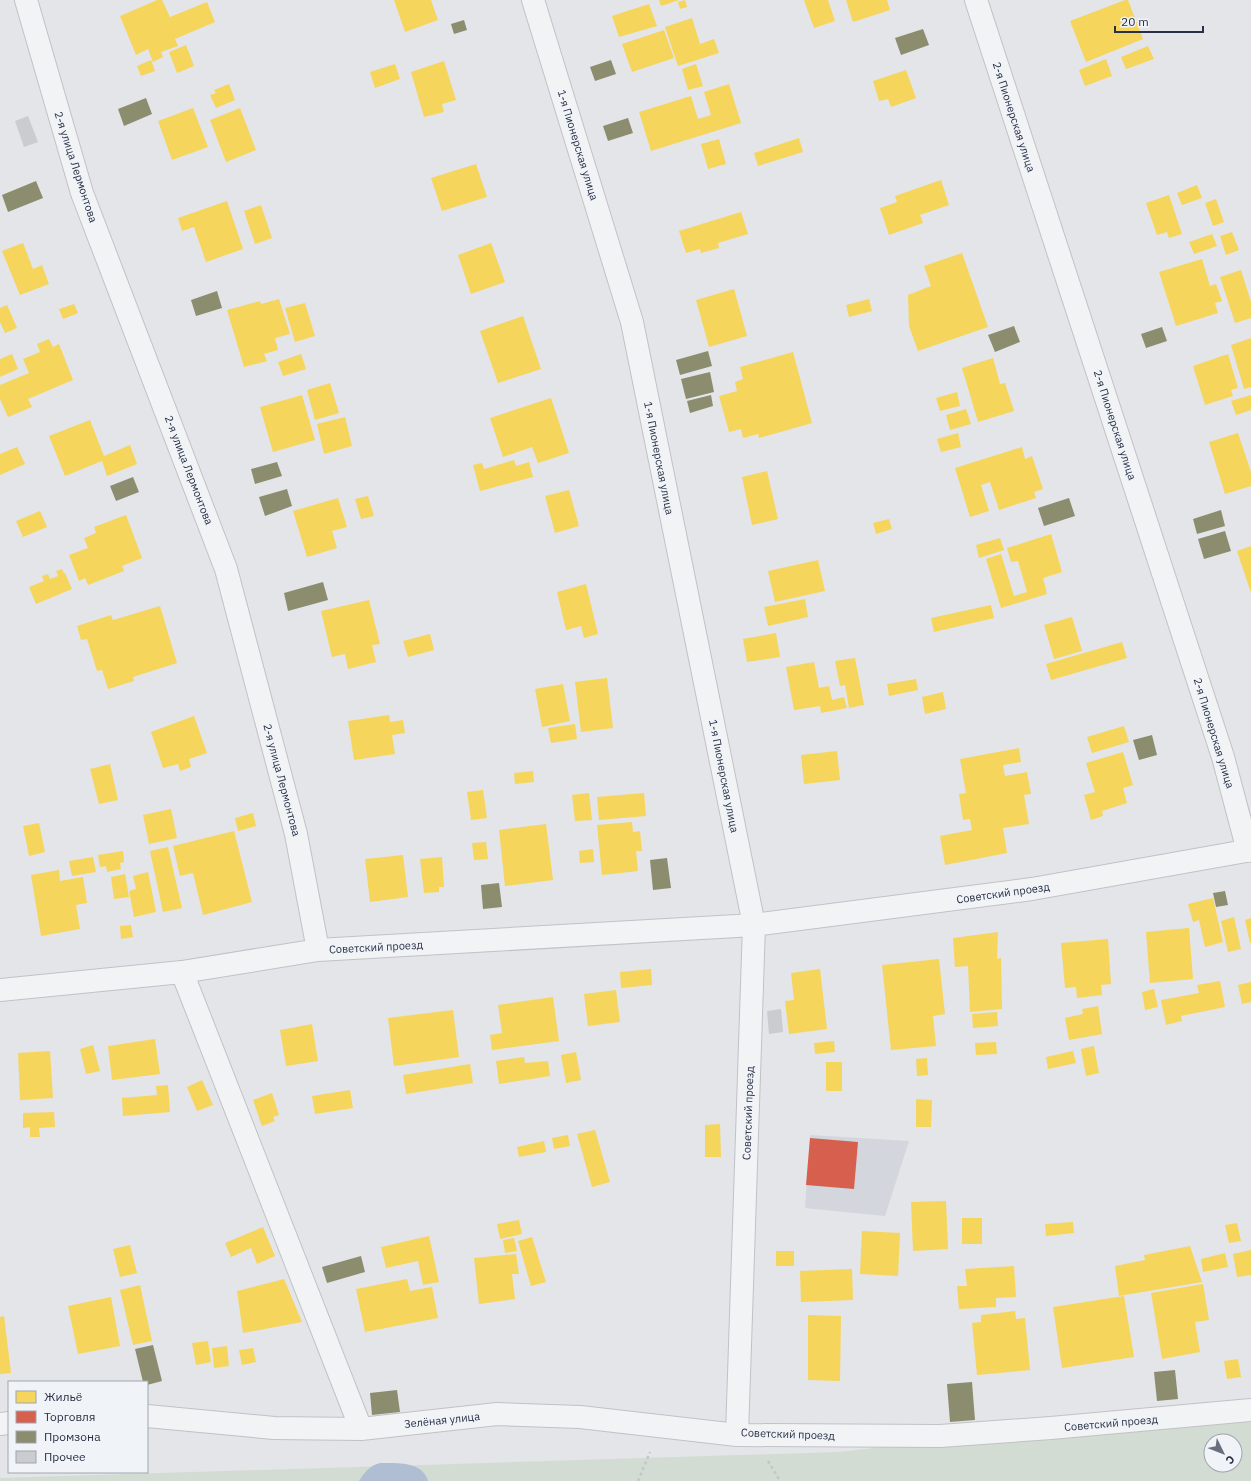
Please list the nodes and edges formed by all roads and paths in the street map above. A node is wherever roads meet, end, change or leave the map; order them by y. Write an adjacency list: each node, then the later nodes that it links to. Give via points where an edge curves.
1 (26, 0): 6 (street, 2-я улица Лермонтова, via 82,193 226,569 296,834)
2 (533, 0): 5 (street, 1-я Пионерская улица, via 632,322)
3 (976, 0): 4 (street, 2-я Пионерская улица, via 1223,757)
4 (1250, 851): 5 (street, Советский проезд, via 1032,890)
5 (754, 925): 6 (street, Советский проезд); 12 (street, Советский проезд)
6 (318, 950): 7 (street, Советский проезд)
7 (182, 972): 8 (street, Советский проезд); 11 (street)
8 (0, 990)
9 (1251, 1410): 12 (street, Советский проезд, via 940,1436)
10 (148, 1416): 11 (street, Зелёная улица, via 274,1428)
11 (362, 1429): 12 (street, Зелёная улица, via 497,1414 580,1417)
12 (737, 1435)

